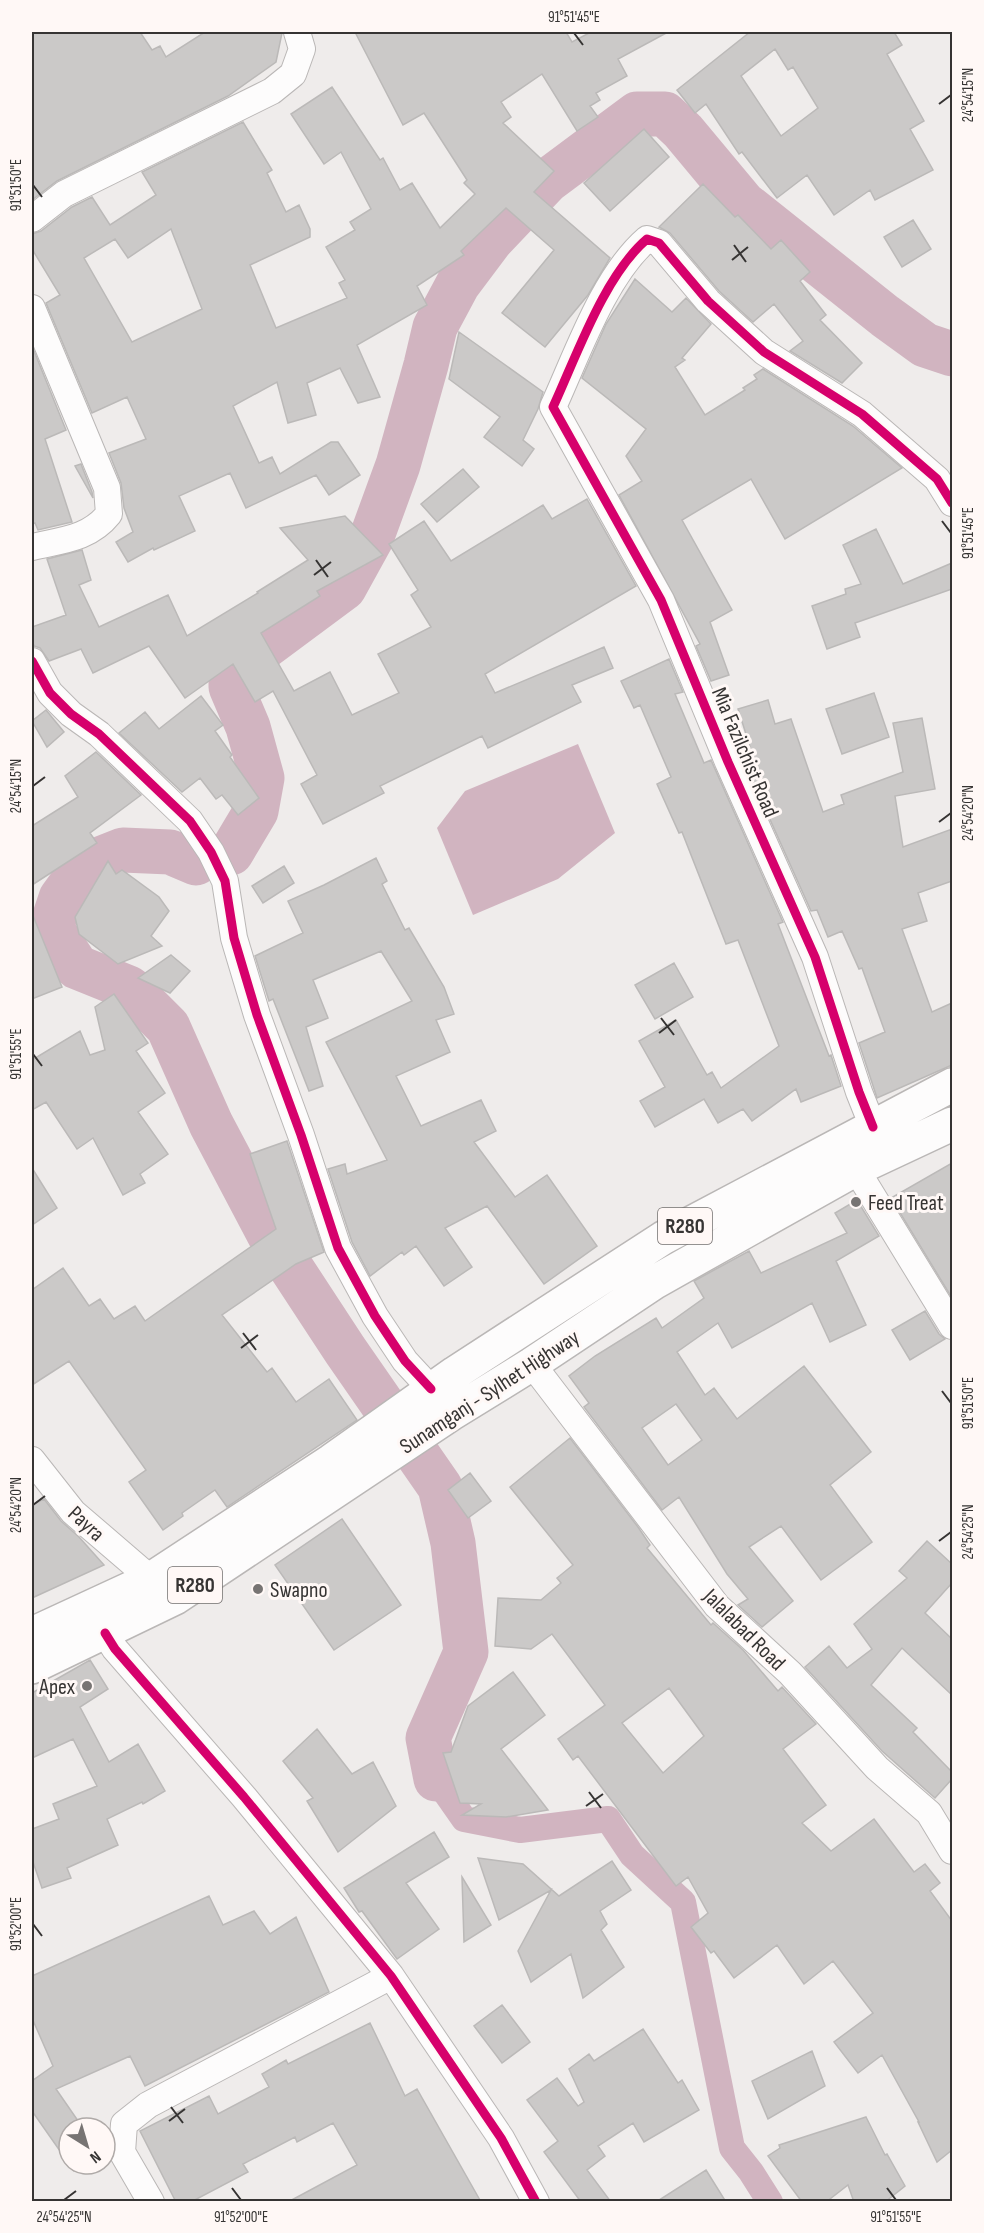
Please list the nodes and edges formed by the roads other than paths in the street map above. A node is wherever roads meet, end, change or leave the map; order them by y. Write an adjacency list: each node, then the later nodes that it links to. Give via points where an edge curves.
1 (297, 32): 2 (street, via 302,50 292,74 272,91 64,194)
2 (32, 219)
3 (32, 308): 5 (street, via 106,488 110,514 86,535)
4 (952, 503): 9 (street, Mia Fazilchist Road, via 937,479 862,414 764,352 708,301 659,243 647,240 637,248 606,293 553,407 661,600 815,957)
5 (32, 547)
6 (32, 661): 13 (street, via 50,693 190,820 211,852 225,881 234,938 257,1015 338,1248 405,1362)
7 (952, 1085): 9 (main road, Sunamganj - Sylhet Highway / R280)
8 (952, 1124): 10 (main road, Sunamganj - Sylhet Highway / R280)
9 (873, 1127): 13 (main road, Sunamganj - Sylhet Highway / R280, via 663,1238)
10 (856, 1168): 11 (street); 12 (main road, Sunamganj - Sylhet Highway / R280, via 655,1282)
11 (952, 1326)
12 (532, 1364): 13 (main road, Sunamganj - Sylhet Highway / R280); 20 (street, Jalalabad Road, via 717,1606 790,1673 877,1768 929,1813)
13 (441, 1401): 15 (main road, Sunamganj - Sylhet Highway / R280)
14 (32, 1460): 16 (street, Payra, via 72,1512)
15 (339, 1472): 16 (main road, Sunamganj - Sylhet Highway / R280); 17 (main road, Sunamganj - Sylhet Highway / R280, via 175,1598)
16 (151, 1580): 18 (main road, Sunamganj - Sylhet Highway / R280)
17 (105, 1633): 19 (main road, Sunamganj - Sylhet Highway / R280); 21 (street)
18 (32, 1634)
19 (32, 1667)
20 (952, 1851)
21 (391, 1976): 22 (street, via 148,2105 124,2124 122,2152); 23 (street, via 501,2138)
22 (151, 2202)
23 (536, 2202)

